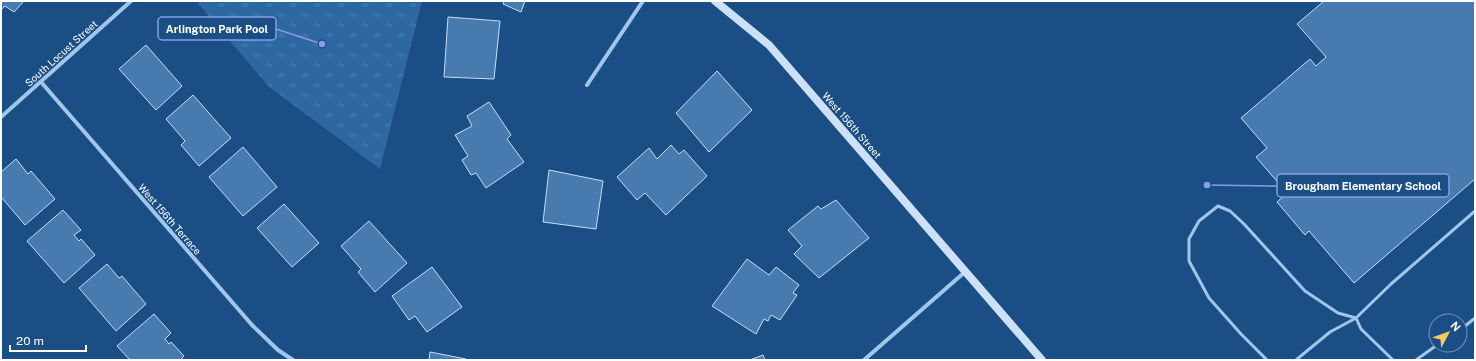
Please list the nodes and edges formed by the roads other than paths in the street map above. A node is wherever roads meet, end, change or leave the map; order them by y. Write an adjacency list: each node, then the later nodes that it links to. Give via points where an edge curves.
1 (131, 1): 4 (street, South Locust Street)
2 (643, 1): 5 (street)
3 (715, 1): 8 (street, West 156th Street, via 769,46)
4 (41, 82): 6 (street, South Locust Street); 11 (street, West 156th Terrace, via 252,326 278,350)
5 (587, 85)
6 (1, 117)
7 (1475, 211): 9 (lane)
8 (966, 271): 12 (street); 13 (street, West 156th Street)
9 (1356, 318): 14 (lane, via 1338,313 1305,291 1244,224 1230,211 1218,206 1199,221 1189,239 1189,261 1209,298); 15 (lane, via 1330,332); 16 (lane, via 1361,329)
10 (1428, 351): 17 (lane)
11 (294, 360)
12 (864, 360)
13 (1042, 360)
14 (1267, 360)
15 (1296, 360)
16 (1393, 360)
17 (1416, 360)

